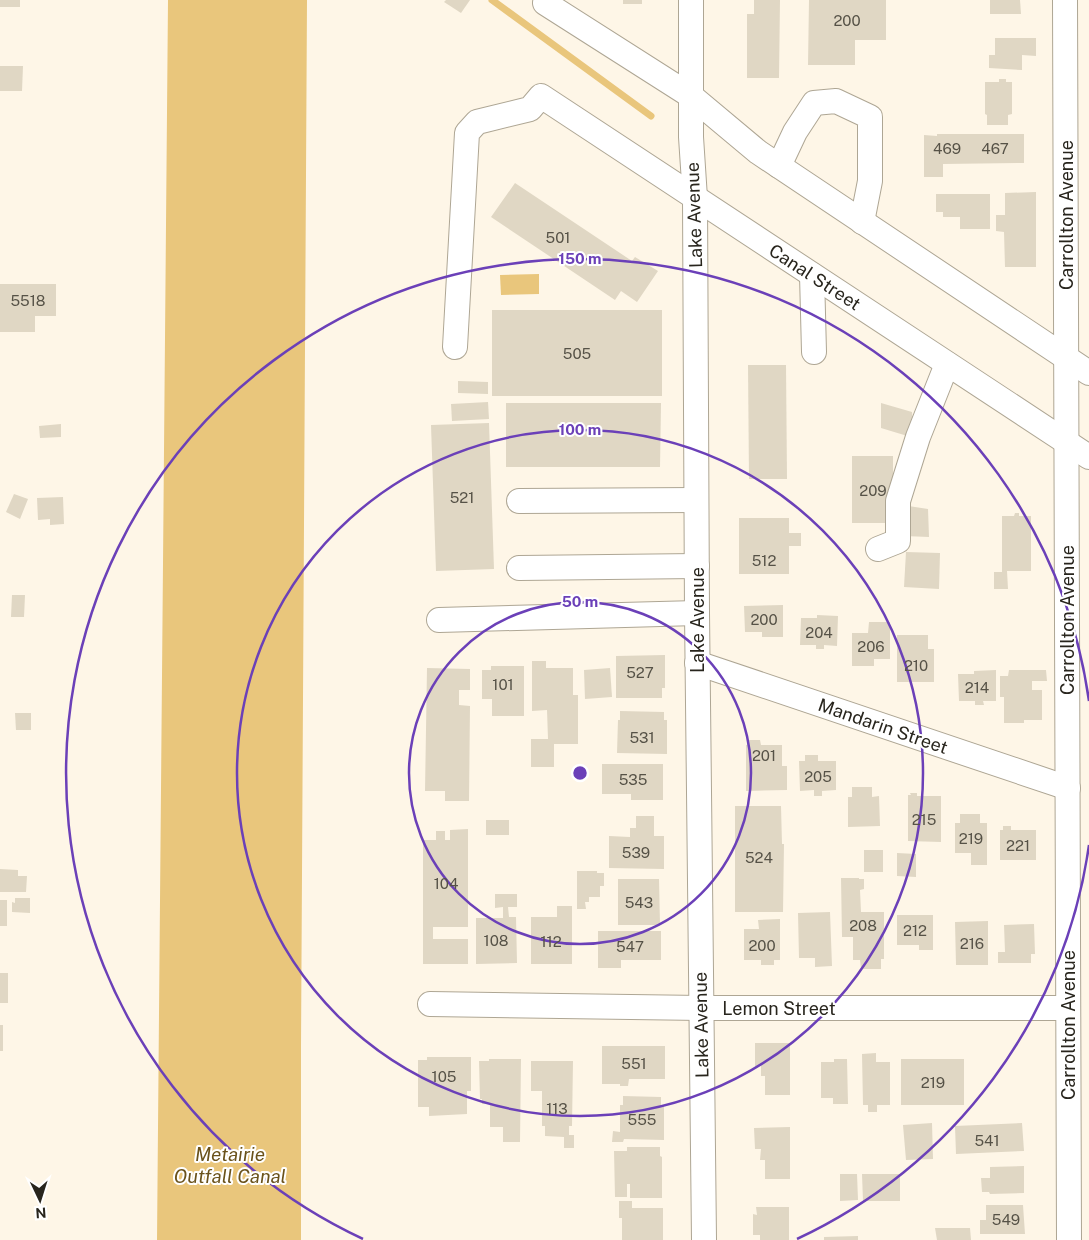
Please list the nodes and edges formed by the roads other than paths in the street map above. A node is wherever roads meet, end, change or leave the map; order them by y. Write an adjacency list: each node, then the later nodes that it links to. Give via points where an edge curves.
1 (691, 0): 4 (street, Lake Avenue)
2 (1065, 0): 11 (street, Carrollton Avenue)
3 (545, 3): 4 (street)
4 (690, 96): 5 (street); 6 (street, Lake Avenue)
5 (779, 166): 7 (street); 7 (street, via 795,132 814,103 836,101 870,117 870,181)
6 (695, 198): 8 (street, Canal Street); 9 (street, Canal Street, via 541,96 530,109 477,122 467,133); 17 (street, Lake Avenue)
7 (862, 222): 11 (street)
8 (812, 275): 10 (street); 12 (street, Canal Street)
9 (455, 347)
10 (814, 352)
11 (1066, 358): 13 (street); 14 (street, Carrollton Avenue)
12 (947, 364): 14 (street, Canal Street); 18 (street, via 918,437 898,501 898,541)
13 (1089, 373)
14 (1067, 442): 15 (street, Canal Street); 24 (street, Carrollton Avenue)
15 (1089, 457)
16 (518, 500): 17 (street)
17 (696, 500): 19 (street, Lake Avenue)
18 (878, 548)
19 (696, 566): 20 (street); 21 (street, Lake Avenue)
20 (519, 568)
21 (697, 613): 22 (street); 23 (street, Lake Avenue)
22 (439, 620)
23 (697, 663): 24 (street, Mandarin Street); 26 (street, Lake Avenue)
24 (1068, 788): 27 (street, Carrollton Avenue)
25 (430, 1004): 26 (street, Lemon Street)
26 (701, 1008): 27 (street, Lemon Street); 28 (street, Lake Avenue)
27 (1068, 1008): 29 (street, Carrollton Avenue)
28 (704, 1240)
29 (1069, 1240)

